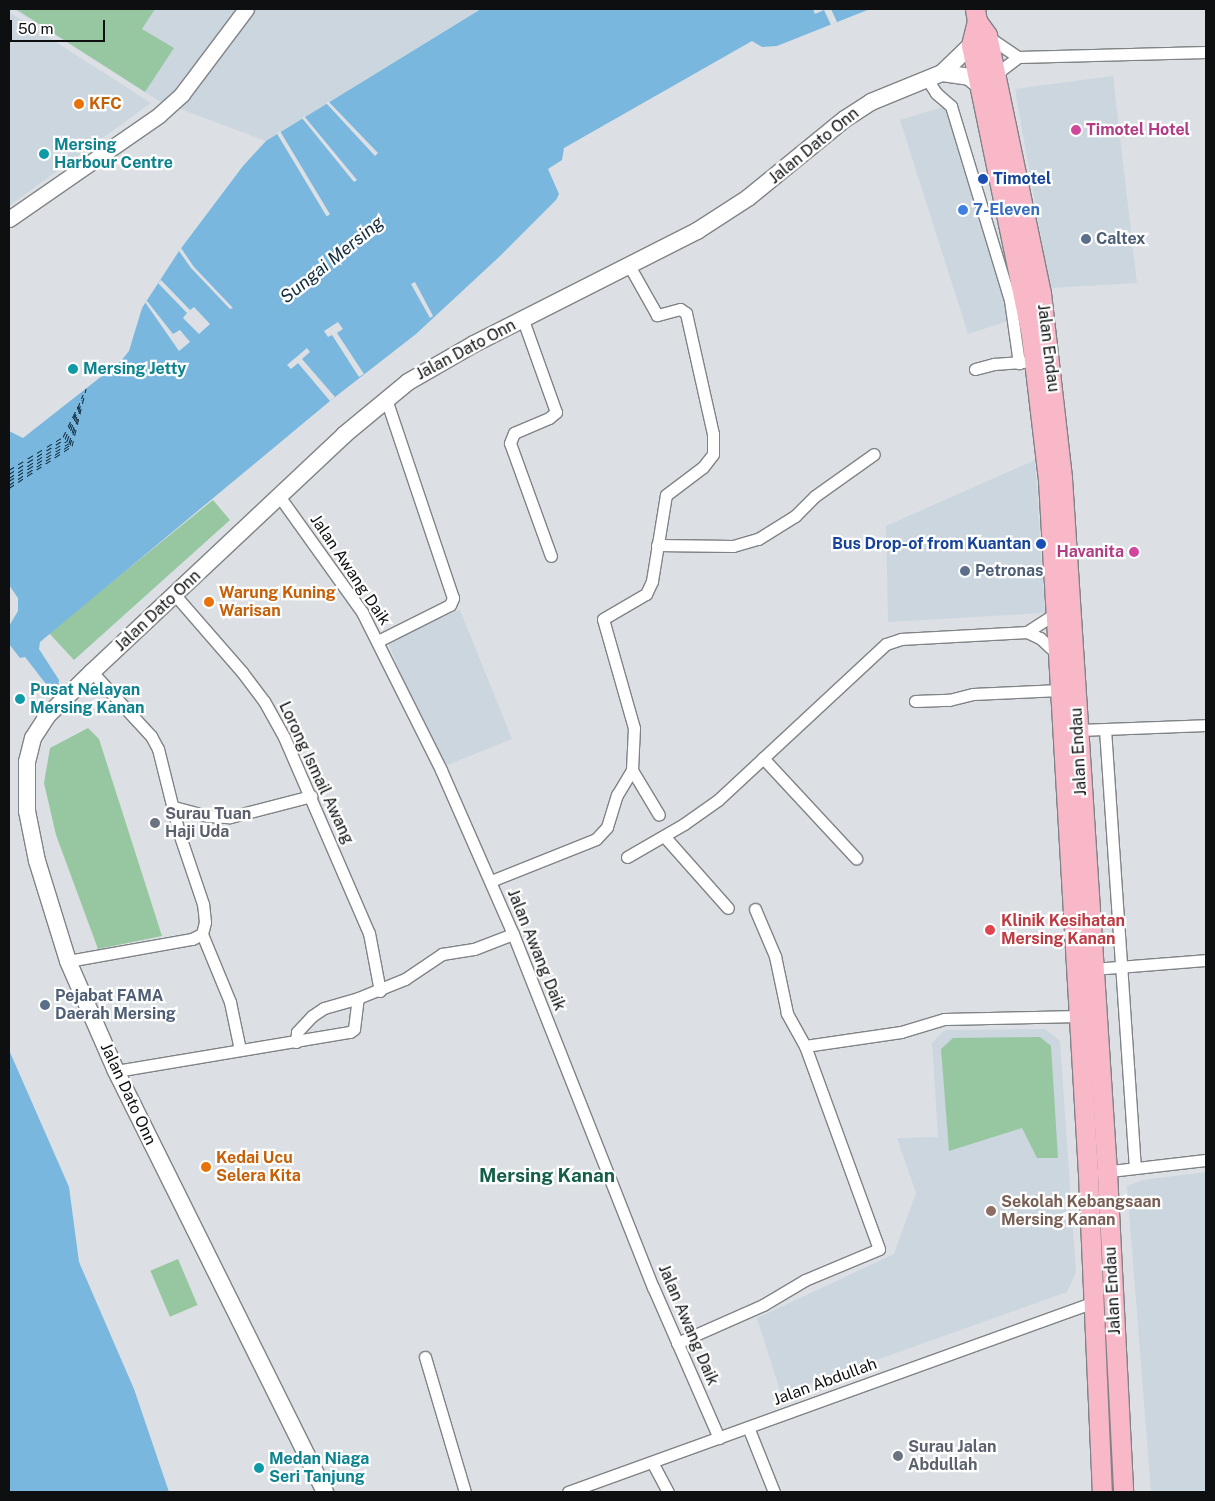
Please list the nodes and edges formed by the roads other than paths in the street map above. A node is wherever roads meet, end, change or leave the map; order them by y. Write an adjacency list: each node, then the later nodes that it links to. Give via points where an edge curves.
1 (246, 9): 9 (street, via 192,82 159,115)
2 (977, 28): 4 (street); 5 (main road); 7 (highway, Jalan Endau); 8 (highway, Jalan Endau)
3 (1206, 52): 4 (street)
4 (1018, 57): 7 (street, via 1001,70)
5 (942, 73): 6 (main road, Jalan Dato Onn); 8 (main road, via 969,77)
6 (927, 79): 10 (main road, Jalan Dato Onn, via 858,110 748,198 697,232); 11 (street, via 952,106)
7 (997, 79): 21 (highway, Jalan Endau, via 1047,333 1062,478)
8 (979, 85): 11 (highway, Jalan Endau)
9 (9, 219)
10 (630, 267): 12 (main road, Jalan Dato Onn); 18 (street, via 657,315 680,310 686,313 713,434 710,460 666,495)
11 (1017, 299): 13 (highway, Jalan Endau)
12 (523, 320): 15 (main road, Jalan Dato Onn, via 428,369); 19 (street, via 556,412 514,433 510,443)
13 (1026, 362): 14 (street); 21 (highway, Jalan Endau, via 1048,480)
14 (975, 369)
15 (386, 399): 17 (main road, Jalan Dato Onn); 23 (street, via 454,598 450,605)
16 (874, 454): 18 (street, via 815,496 795,516 758,539 733,546)
17 (279, 496): 20 (main road, Jalan Dato Onn); 23 (street, Jalan Awang Daik, via 338,577)
18 (657, 545): 32 (street, via 652,581 646,594 603,619 634,728)
19 (551, 556)
20 (175, 595): 25 (main road, Jalan Dato Onn); 33 (street, Lorong Ismail Awang, via 264,701)
21 (1060, 606): 22 (street); 24 (highway, Jalan Endau); 30 (highway, Jalan Endau)
22 (1027, 632): 24 (street, via 1040,638); 31 (street, via 901,639 886,644)
23 (378, 641): 39 (street, Jalan Awang Daik)
24 (1058, 655): 26 (highway, Jalan Endau)
25 (92, 672): 34 (street, via 155,742); 45 (main road, Jalan Dato Onn, via 38,728 27,762 27,811 31,836)
26 (1060, 690): 27 (street, via 973,694 949,700); 50 (highway, Jalan Endau)
27 (915, 702)
28 (1206, 725): 29 (street)
29 (1105, 729): 30 (street); 46 (street)
30 (1078, 730): 47 (highway, Jalan Endau)
31 (763, 758): 36 (street, via 705,810); 38 (street)
32 (632, 770): 35 (street); 39 (street, via 617,795 602,835)
33 (311, 796): 34 (street, via 230,817 208,816); 48 (street, Lorong Ismail Awang, via 369,933)
34 (174, 807): 42 (street, via 179,833 203,904 205,922)
35 (659, 815)
36 (664, 836): 37 (street); 40 (street)
37 (627, 857)
38 (856, 858)
39 (491, 881): 43 (street, Jalan Awang Daik)
40 (728, 908)
41 (755, 909): 52 (street, via 775,956 787,1013)
42 (202, 934): 45 (street, via 176,943); 53 (street, via 230,1002)
43 (513, 934): 48 (street, via 474,949 442,954); 60 (street, Jalan Awang Daik)
44 (1206, 960): 46 (street)
45 (68, 961): 54 (main road, Jalan Dato Onn)
46 (1121, 966): 47 (street); 56 (street)
47 (1092, 969): 57 (highway, Jalan Endau)
48 (380, 991): 49 (street)
49 (358, 998): 51 (street, via 324,1008 312,1016 297,1032); 51 (street, via 354,1029)
50 (1079, 1016): 52 (street, via 944,1019 902,1032); 58 (highway, Jalan Endau)
51 (296, 1042): 53 (street)
52 (805, 1046): 60 (street, via 879,1249 805,1280 763,1306)
53 (240, 1050): 54 (street)
54 (116, 1071): 66 (main road, Jalan Dato Onn)
55 (1206, 1160): 56 (street)
56 (1135, 1168): 57 (street)
57 (1107, 1172): 58 (street); 71 (highway, Jalan Endau)
58 (1088, 1174): 59 (highway, Jalan Endau)
59 (1094, 1302): 62 (street, Jalan Abdullah); 65 (highway, Jalan Endau)
60 (677, 1343): 63 (street, Jalan Awang Daik)
61 (425, 1357): 67 (street)
62 (748, 1427): 63 (street, Jalan Abdullah); 70 (street)
63 (719, 1438): 64 (street, Jalan Abdullah)
64 (652, 1462): 68 (street, Jalan Abdullah); 69 (street)
65 (1098, 1491)
66 (325, 1492)
67 (465, 1492)
68 (568, 1492)
69 (668, 1492)
70 (774, 1492)
71 (1123, 1492)

